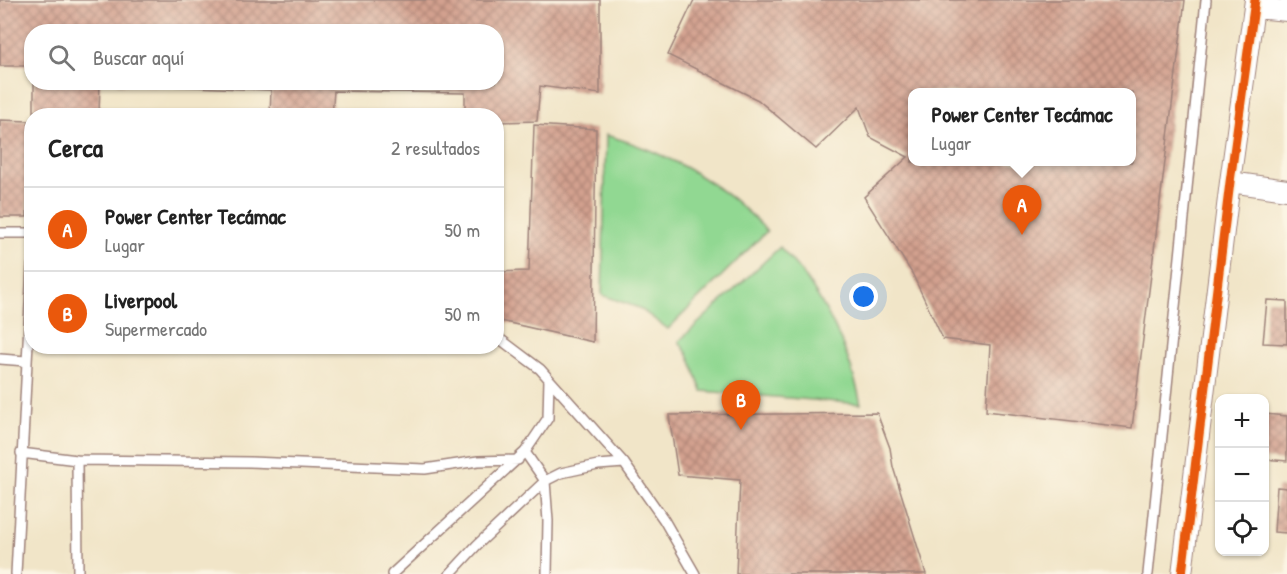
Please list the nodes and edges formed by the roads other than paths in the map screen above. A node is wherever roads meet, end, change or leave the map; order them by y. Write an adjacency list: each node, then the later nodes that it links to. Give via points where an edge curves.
1 (1206, 0): 24 (lane)
2 (1255, 4): 3 (street); 4 (street)
3 (1287, 11)
4 (1230, 182): 5 (street); 25 (street)
5 (1287, 190)
6 (0, 233): 7 (lane)
7 (24, 233)
8 (504, 342): 12 (lane)
9 (26, 354): 11 (lane)
10 (0, 359): 11 (lane)
11 (26, 361): 13 (lane)
12 (549, 379): 14 (lane, via 548,418); 16 (lane)
13 (21, 453): 15 (lane); 18 (lane)
14 (522, 456): 15 (lane, via 425,469); 17 (lane); 20 (lane)
15 (78, 460): 19 (lane)
16 (624, 463): 17 (lane, via 561,473); 23 (lane)
17 (545, 482): 21 (lane); 22 (lane)
18 (15, 574)
19 (78, 574)
20 (392, 574)
21 (450, 574)
22 (547, 574)
23 (695, 574)
24 (1148, 574)
25 (1182, 574)

